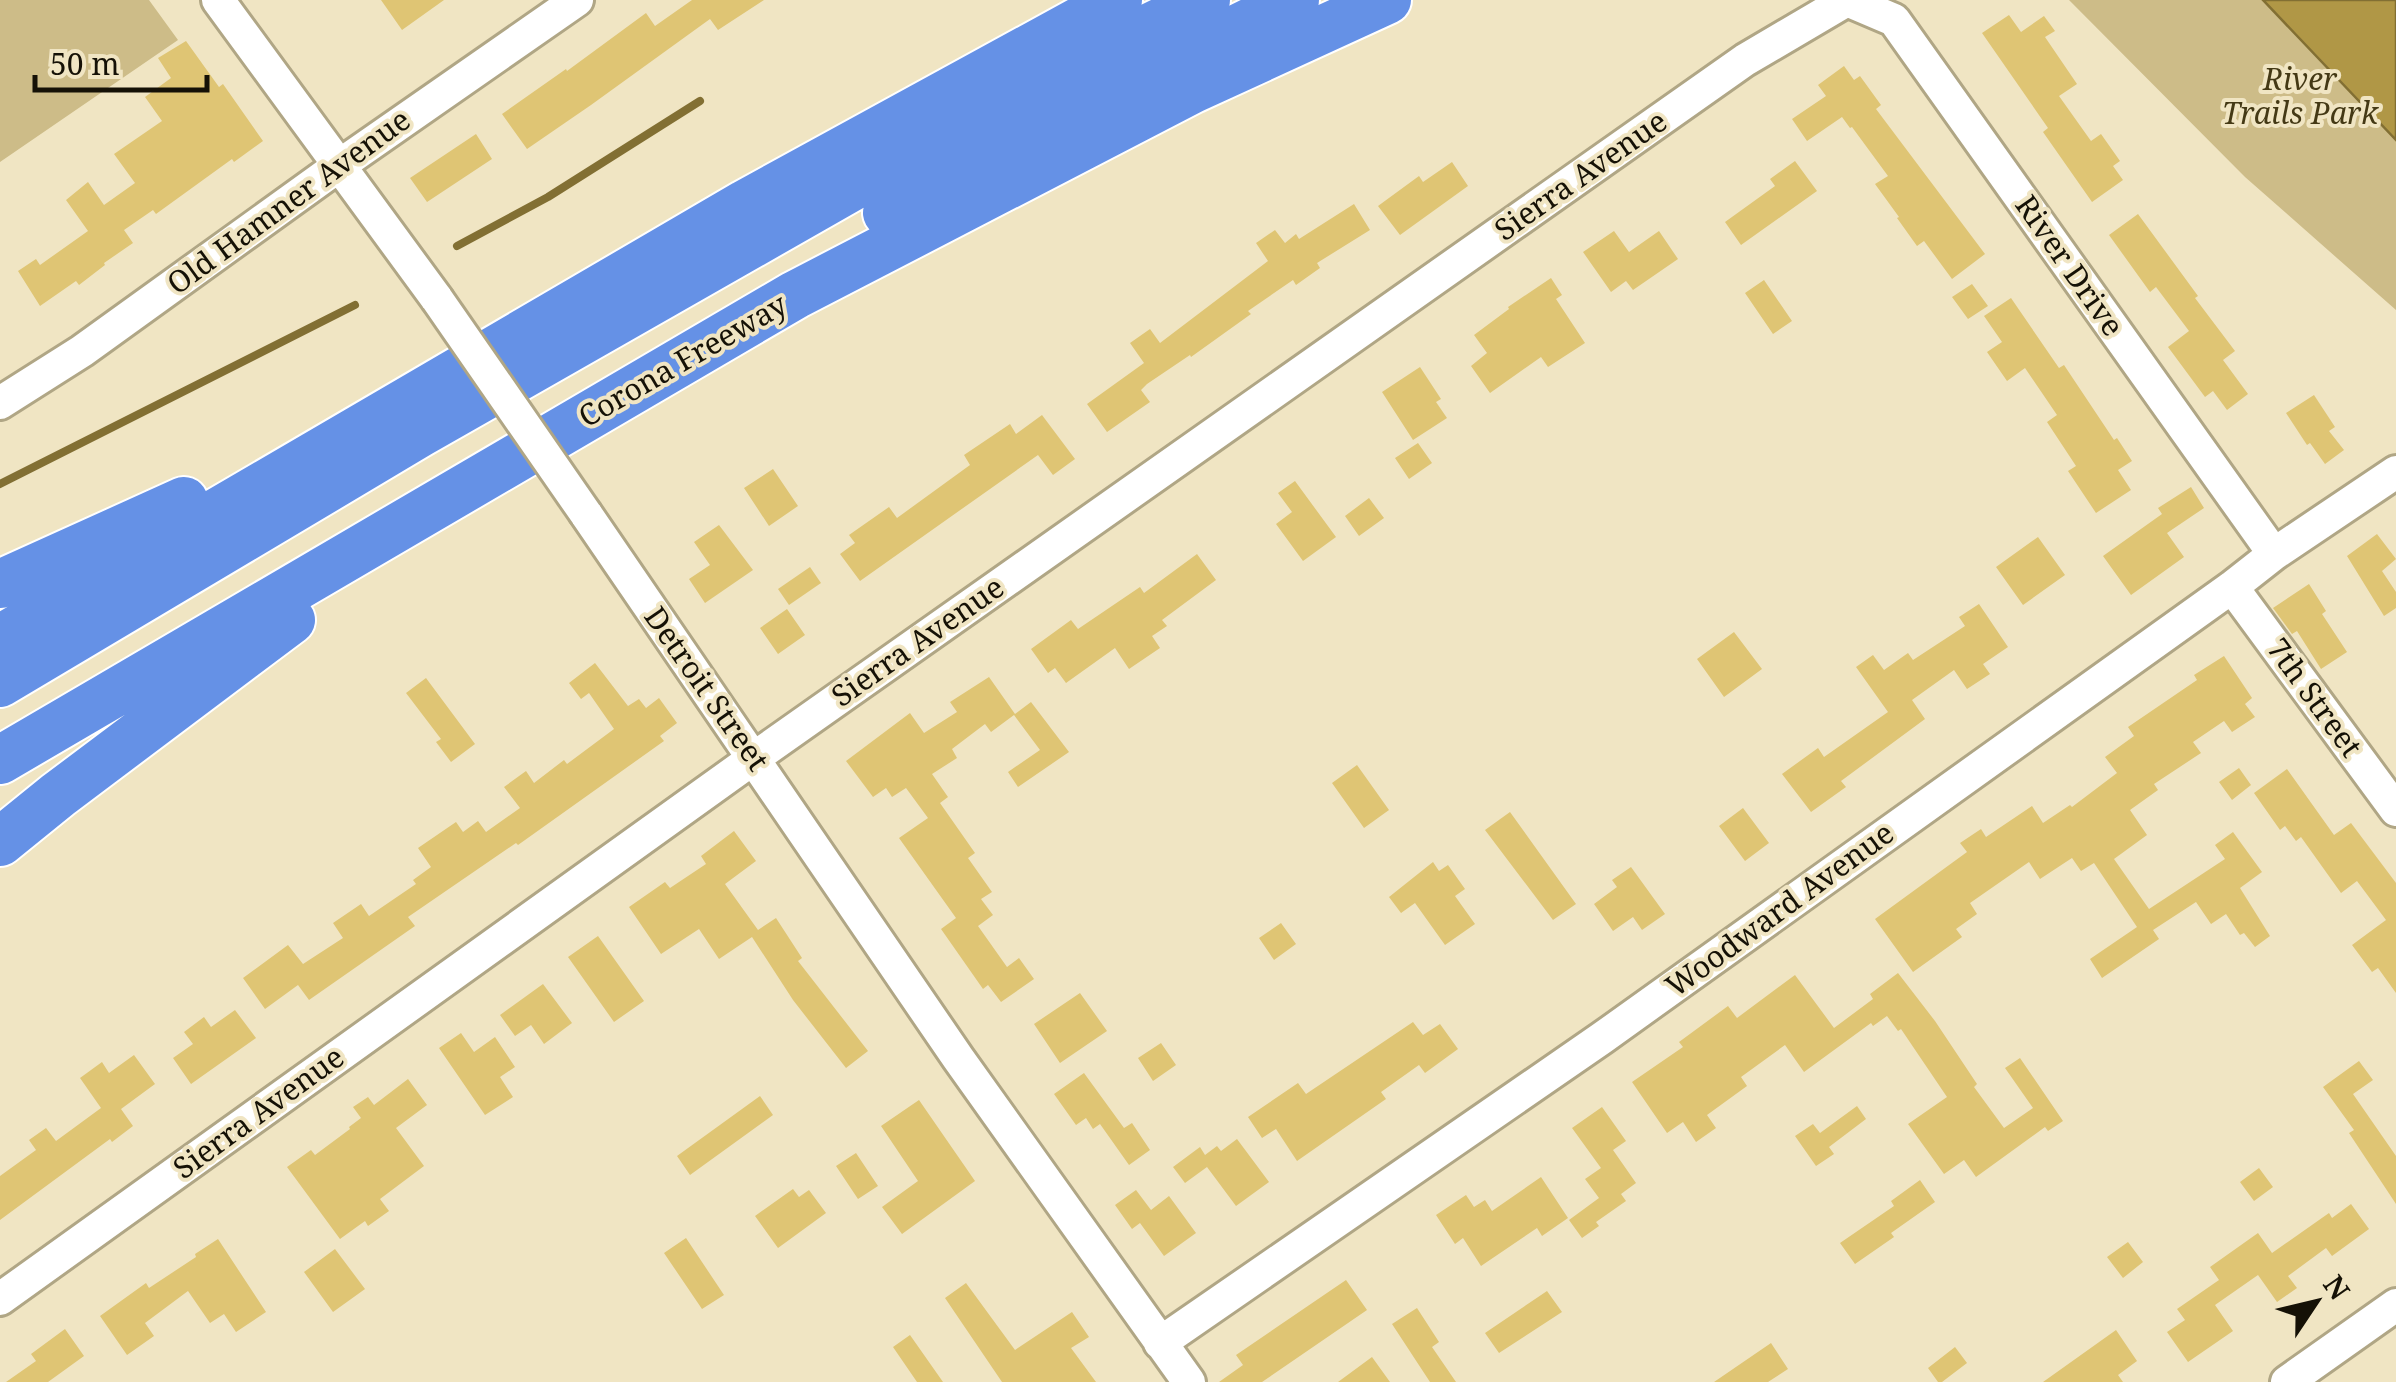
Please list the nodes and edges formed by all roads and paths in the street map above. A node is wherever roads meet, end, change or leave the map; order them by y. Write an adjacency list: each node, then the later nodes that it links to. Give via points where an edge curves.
1 (218, 0): 8 (street, Detroit Street)
2 (578, 0): 8 (street, Old Hamner Avenue)
3 (1118, 0): 9 (highway, via 745,204)
4 (1206, 0): 17 (highway, via 1027,87 420,433)
5 (1296, 0): 18 (highway, via 1054,118)
6 (1387, 0): 12 (highway, Corona Freeway, via 1194,89 795,295)
7 (1847, 0): 13 (street, River Drive, via 1894,20); 19 (street, Sierra Avenue, via 1744,60)
8 (340, 165): 10 (street, Old Hamner Avenue); 19 (street, Detroit Street, bridge)
9 (419, 394): 14 (highway); 16 (highway)
10 (0, 403)
11 (2396, 472): 13 (street, Woodward Avenue)
12 (472, 484): 20 (highway, Corona Freeway); 22 (highway)
13 (2274, 554): 15 (street, Woodward Avenue)
14 (0, 584)
15 (2232, 587): 21 (street, 7th Street); 25 (street, Woodward Avenue, via 1602,1038)
16 (0, 639)
17 (0, 683)
18 (0, 723)
19 (754, 758): 23 (street, Sierra Avenue); 25 (street, Detroit Street)
20 (0, 760)
21 (2396, 810)
22 (0, 842)
23 (0, 1299)
24 (2396, 1305): 27 (street)
25 (1160, 1342): 26 (street, Detroit Street)
26 (1188, 1382)
27 (2286, 1382)

